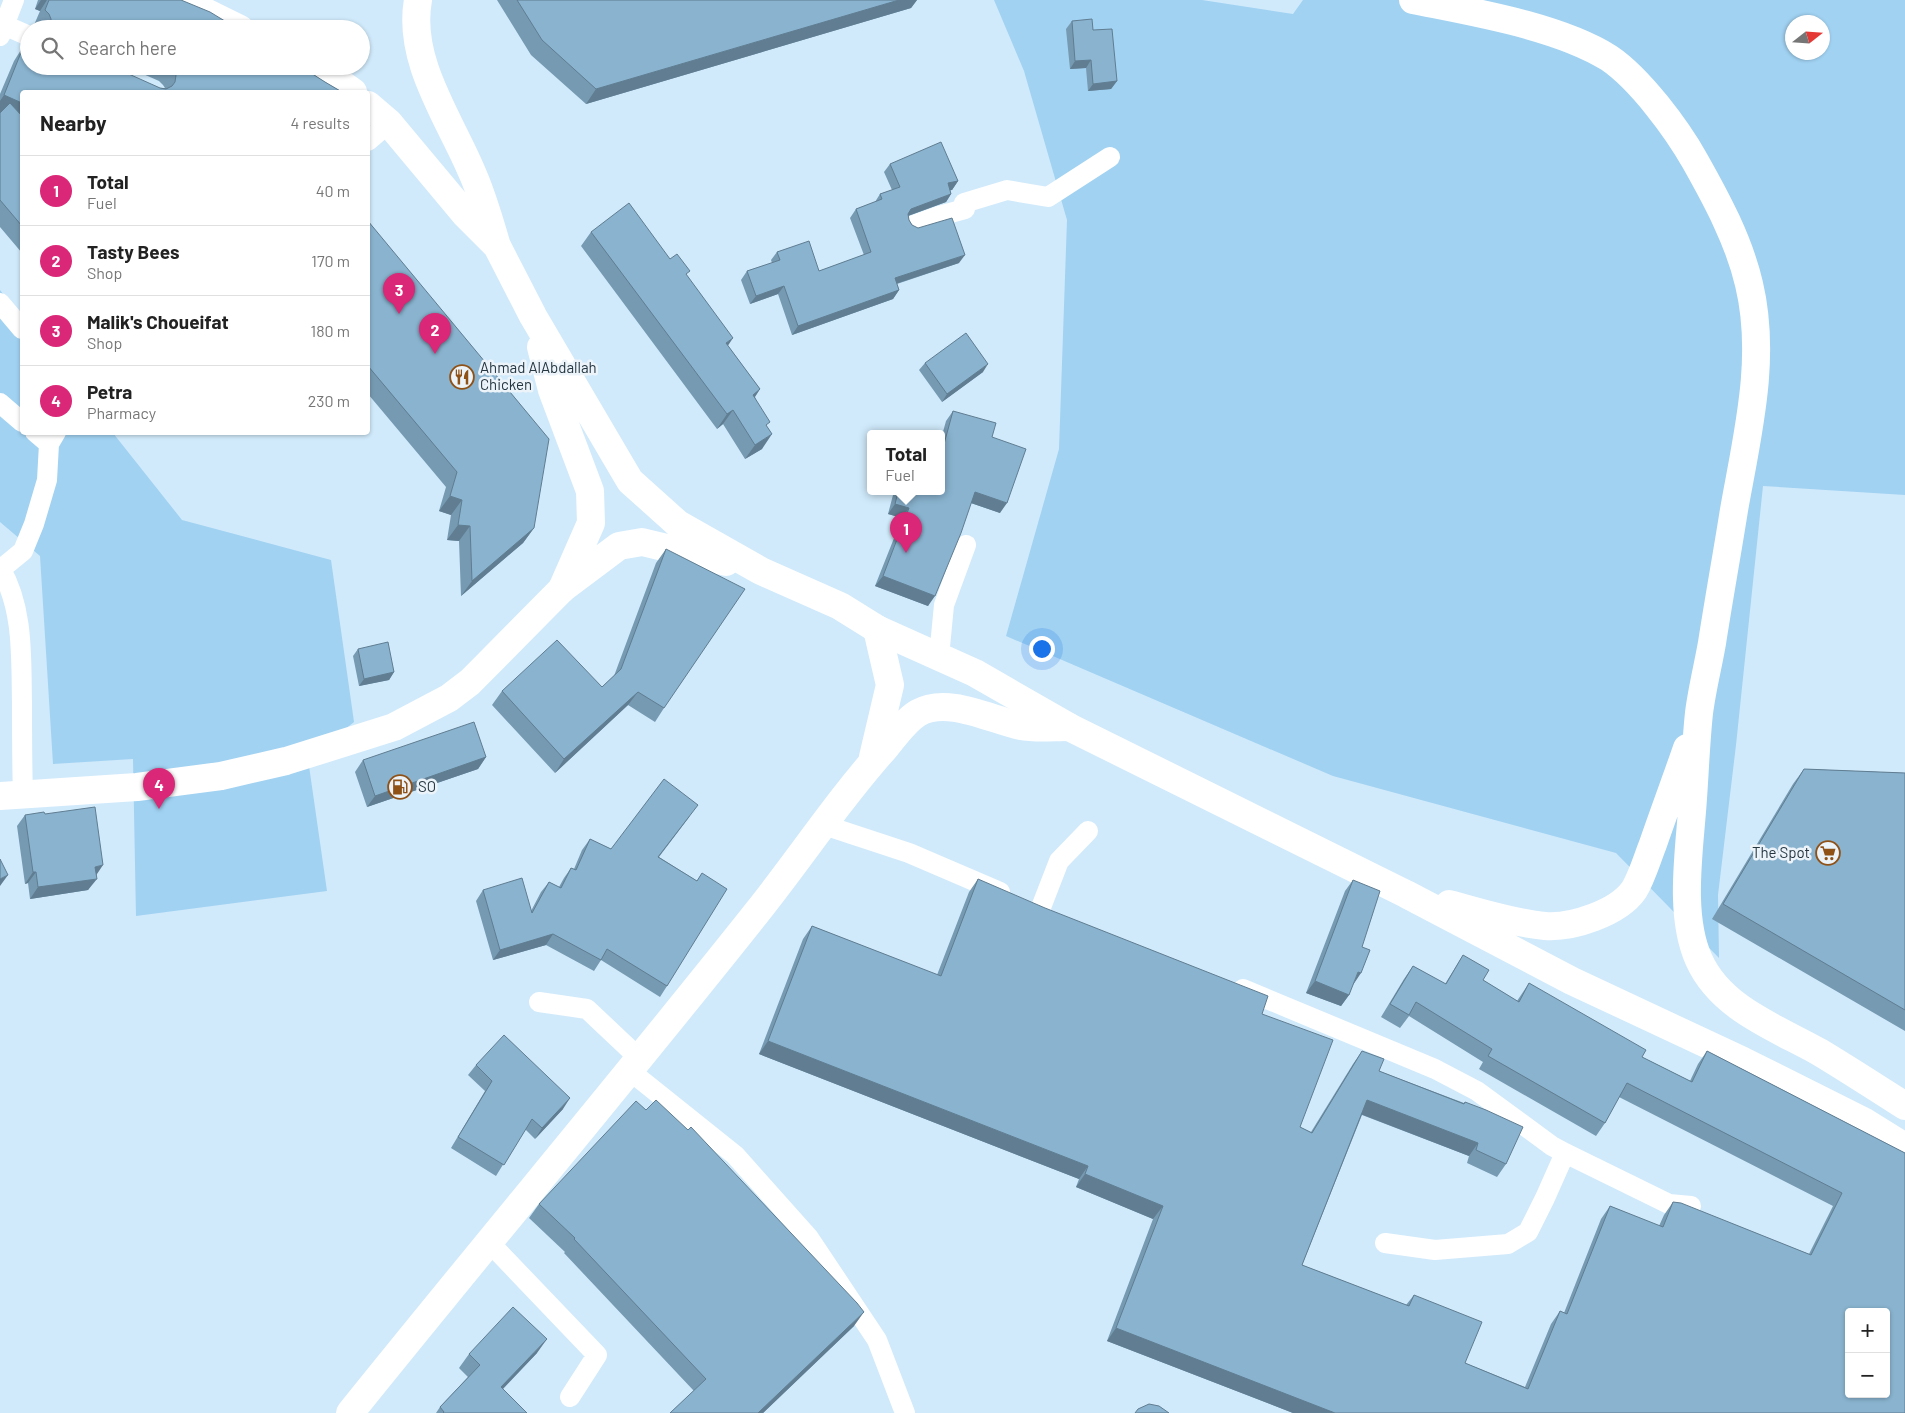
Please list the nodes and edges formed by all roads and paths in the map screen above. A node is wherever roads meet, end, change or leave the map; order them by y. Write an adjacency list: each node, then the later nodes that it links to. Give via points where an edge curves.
1 (14, 0): 6 (street)
2 (182, 0): 5 (main road)
3 (418, 0): 15 (main road, via 417,38 425,66 472,171)
4 (1412, 0): 28 (main road, via 1542,30 1610,59 1632,77 1671,122 1733,235 1750,285 1757,356 1745,450)
5 (222, 20)
6 (2, 30): 7 (street)
7 (20, 34)
8 (329, 75): 9 (main road)
9 (350, 90)
10 (370, 106): 11 (main road)
11 (389, 123): 12 (street); 15 (main road, via 466,214)
12 (370, 138)
13 (1110, 157): 14 (street, via 1048,197 1006,190)
14 (914, 225)
15 (498, 246): 17 (main road)
16 (0, 303): 18 (street)
17 (533, 316): 24 (main road, via 630,481 678,524); 25 (main road, via 552,390 590,491 591,523)
18 (20, 328)
19 (0, 403): 20 (street)
20 (20, 420)
21 (47, 436): 23 (street, via 47,480 34,524 23,551)
22 (966, 545): 27 (street, via 944,605)
23 (0, 569): 31 (street, via 13,593 21,666)
24 (761, 570): 25 (main road, via 642,542 619,546); 26 (main road, via 840,606)
25 (562, 589): 31 (main road, via 470,682 450,698 394,727 286,761 221,776 137,787)
26 (877, 629): 27 (main road); 30 (main road, via 890,685)
27 (939, 657): 29 (main road, via 975,672)
28 (1700, 713): 34 (main road, via 1647,859 1634,890 1620,904 1576,923 1546,926); 38 (main road, via 1688,891 1690,930 1699,960 1710,980 1749,1014 1821,1053)
29 (1069, 727): 30 (main road, via 1021,726 959,708 931,709 918,713); 34 (main road)
30 (871, 763): 32 (main road)
31 (11, 796)
32 (824, 825): 33 (street, via 909,853 1034,907 1059,861); 37 (main road)
33 (1088, 831)
34 (1406, 894): 39 (main road, via 1572,981 1850,1114)
35 (1230, 984): 40 (street, via 1435,1069 1477,1091)
36 (539, 1002): 37 (street, via 587,1009)
37 (635, 1065): 42 (main road); 46 (street, via 735,1155 809,1238 877,1340)
38 (1905, 1106)
39 (1905, 1147)
40 (1565, 1153): 41 (street, via 1668,1204); 43 (street, via 1528,1232 1508,1244 1435,1250)
41 (1691, 1206)
42 (488, 1241): 44 (street, via 597,1355); 45 (main road)
43 (1385, 1243)
44 (570, 1397)
45 (357, 1410)
46 (905, 1413)

